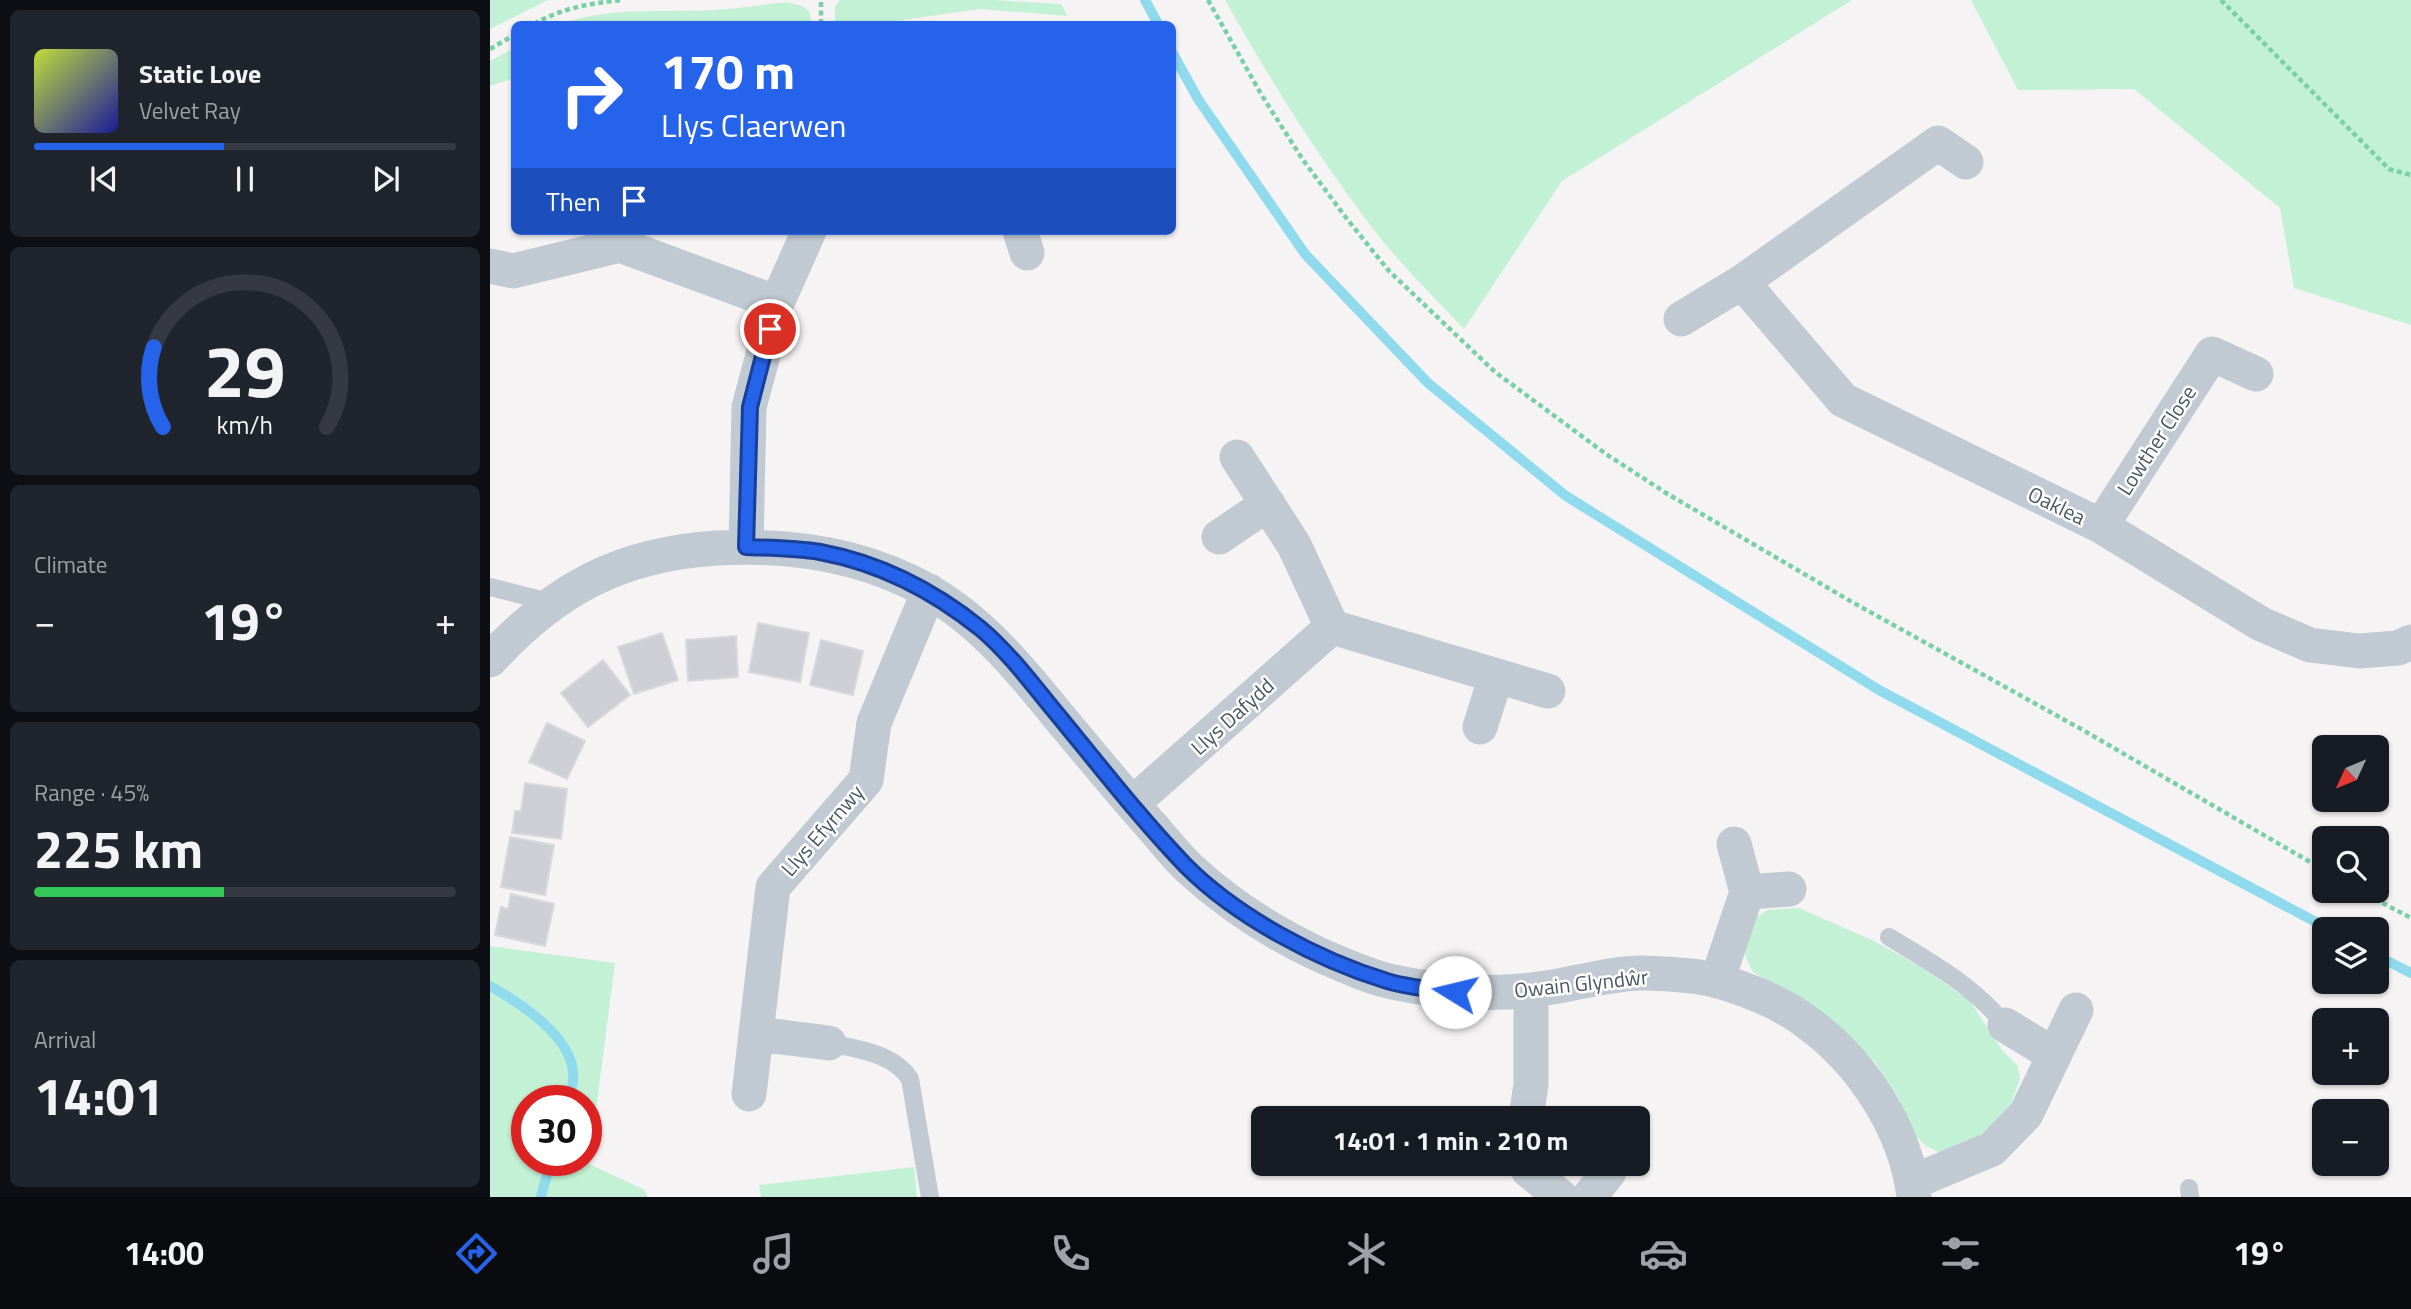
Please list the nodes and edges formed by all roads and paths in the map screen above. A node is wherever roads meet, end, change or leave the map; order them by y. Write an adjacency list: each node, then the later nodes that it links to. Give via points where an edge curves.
1 (623, 0): 5 (path, via 556,12)
2 (821, 0): 6 (path)
3 (1208, 0): 33 (path, via 1268,105 1347,219 1389,271 1495,372 1667,493)
4 (2221, 0): 10 (path, via 2389,169)
5 (540, 21)
6 (821, 21)
7 (511, 37): 8 (path)
8 (490, 49)
9 (1966, 162): 13 (street, via 1950,134)
10 (2411, 175)
11 (807, 235): 14 (street)
12 (490, 267): 14 (street, via 513,271 620,245)
13 (1742, 282): 15 (street); 19 (street, Oaklea, via 1843,400)
14 (777, 303): 21 (street, via 750,407)
15 (1681, 319)
16 (2256, 374): 19 (street, Lowther Close, via 2220,341)
17 (1237, 457): 18 (street)
18 (1268, 504): 20 (street); 25 (street, via 1294,545)
19 (2101, 527): 26 (street, Oaklea, via 2261,624 2310,645 2359,651 2398,648)
20 (1219, 537)
21 (746, 547): 23 (street, Owain Glyndŵr, via 819,552 876,568); 24 (street, Owain Glyndŵr, via 667,553 621,565)
22 (490, 587): 24 (lane)
23 (929, 591): 31 (street, Owain Glyndŵr, via 982,630 1019,667); 43 (street, Llys Efyrnwy, via 874,723 866,780 773,887)
24 (553, 603): 27 (street, Owain Glyndŵr)
25 (1332, 627): 28 (street); 31 (street, Llys Dafydd)
26 (2411, 642)
27 (490, 660)
28 (1496, 676): 29 (street); 30 (street)
29 (1548, 691)
30 (1479, 727)
31 (1132, 804): 40 (street, Owain Glyndŵr, via 1188,867 1240,910 1292,942 1389,982 1455,992)
32 (1734, 844): 35 (street)
33 (2312, 863)
34 (1789, 889): 35 (street)
35 (1747, 892): 39 (street)
36 (2383, 903): 37 (path)
37 (2411, 918)
38 (1889, 937): 42 (lane, via 1957,979)
39 (1717, 981): 40 (street, Owain Glyndŵr, via 1639,972); 49 (street, Owain Glyndŵr, via 1764,998 1808,1022 1850,1061 1881,1103)
40 (1531, 990): 47 (street)
41 (2076, 1010): 45 (street)
42 (2006, 1025): 45 (street)
43 (756, 1034): 44 (street); 46 (street, Llys Efyrnwy)
44 (829, 1043): 50 (lane, via 890,1060 905,1071)
45 (2054, 1055): 49 (street, via 2026,1114 1992,1149)
46 (749, 1094)
47 (1527, 1106)
48 (1534, 1176): 51 (street)
49 (1914, 1190)
50 (930, 1197)
51 (1561, 1197)

